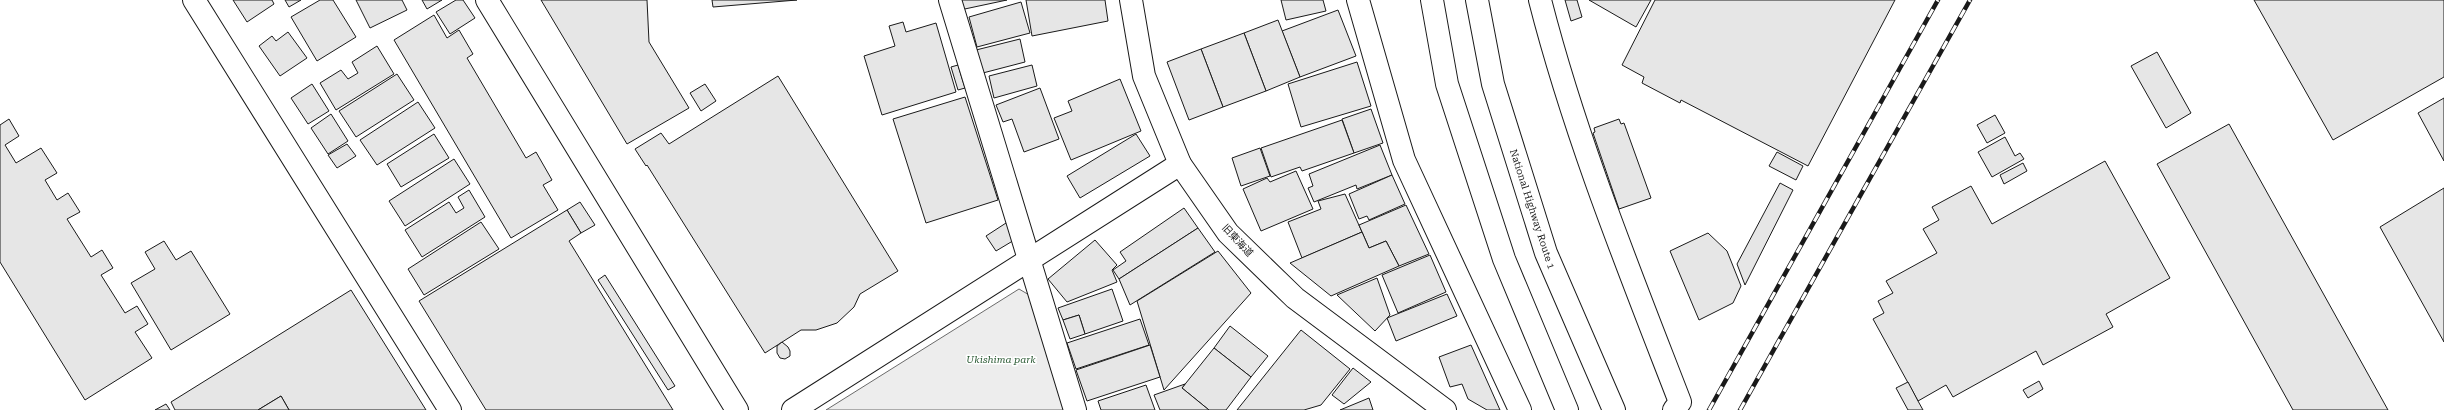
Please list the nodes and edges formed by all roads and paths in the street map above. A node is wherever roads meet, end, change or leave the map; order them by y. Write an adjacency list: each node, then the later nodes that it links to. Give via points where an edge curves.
1 (194, 0): 11 (main road)
2 (487, 0): 12 (main road)
3 (950, 0): 10 (main road)
4 (1131, 0): 9 (main road, 旧東海道, via 1144,76)
5 (1358, 0): 16 (main road, via 1404,160)
6 (1432, 0): 17 (main road, via 1447,84 1504,259)
7 (1477, 0): 18 (main road, National Highway Route 1, via 1493,84 1546,253)
8 (1540, 0): 19 (main road, via 1615,235 1680,402)
9 (1180, 164): 10 (main road); 15 (main road, 旧東海道, via 1228,233 1295,298)
10 (1031, 261): 13 (main road); 14 (main road)
11 (450, 410)
12 (737, 410)
13 (793, 410)
14 (1075, 410)
15 (1445, 410)
16 (1520, 410)
17 (1567, 410)
18 (1614, 410)
19 (1674, 410)

